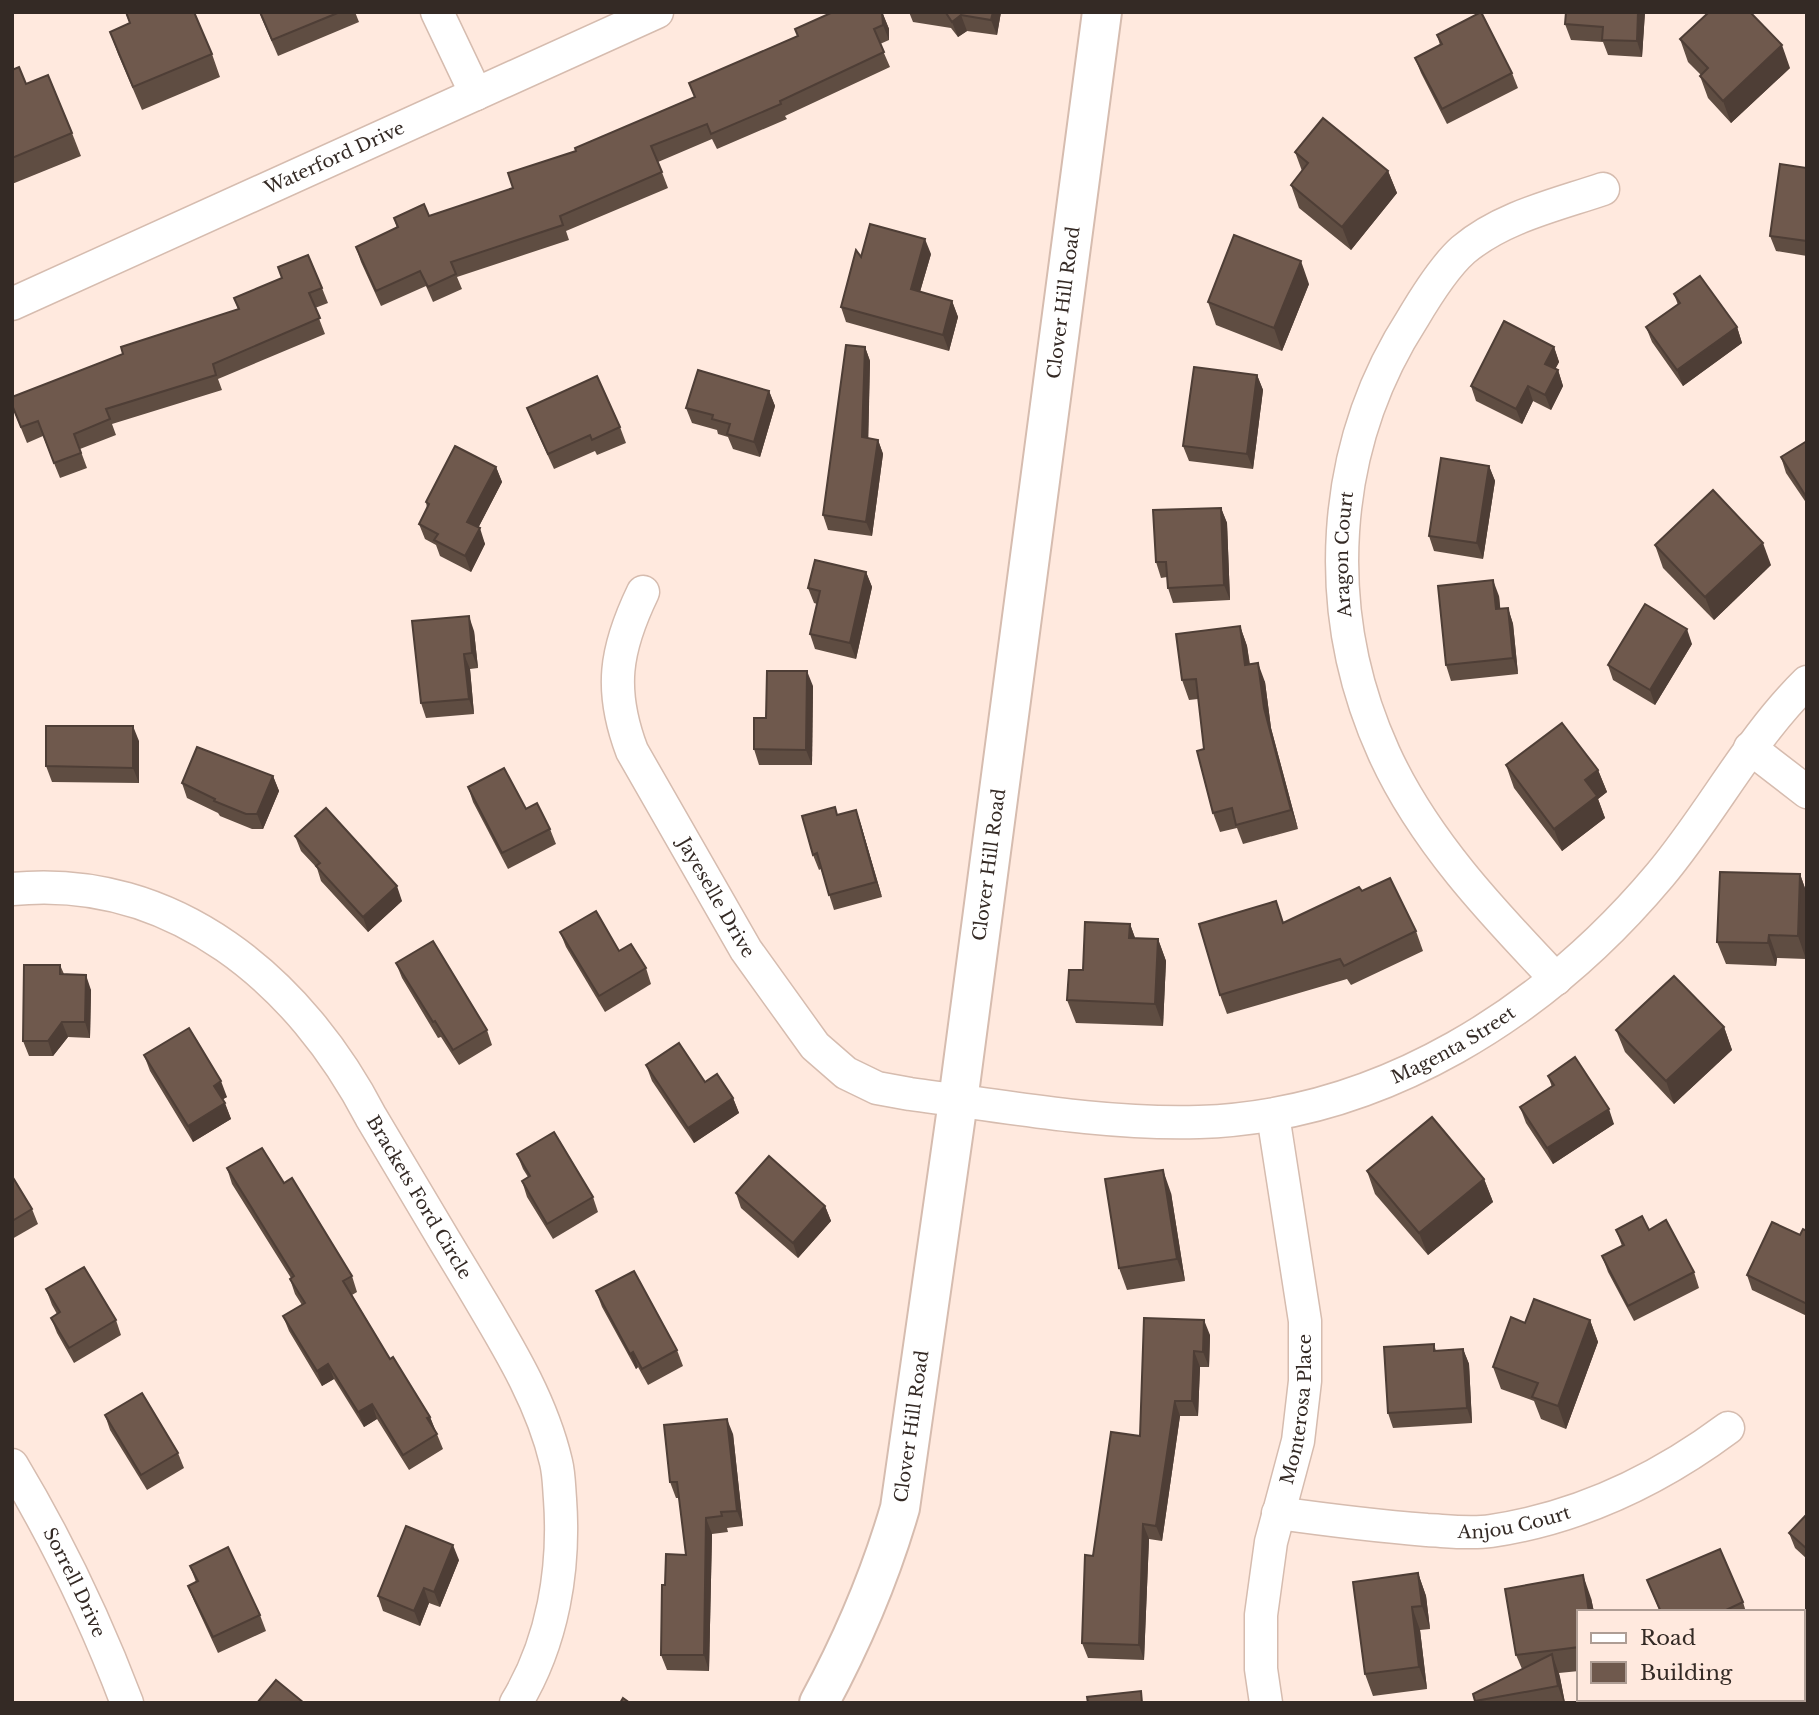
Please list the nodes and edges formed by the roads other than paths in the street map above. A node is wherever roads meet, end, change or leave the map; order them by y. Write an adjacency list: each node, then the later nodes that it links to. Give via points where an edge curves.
1 (437, 12): 4 (street)
2 (657, 12): 4 (street, Waterford Drive)
3 (1102, 12): 13 (street, Clover Hill Road)
4 (476, 94): 6 (street, Waterford Drive)
5 (1603, 190): 12 (street, Aragon Court, via 1509,222 1463,250 1429,291 1371,397 1352,456 1343,517 1342,578 1349,643 1365,705 1384,753 1414,810 1443,851)
6 (12, 304)
7 (643, 592): 13 (street, Jayeselle Drive, via 627,625 618,662 622,726 746,950 814,1046 846,1073 877,1087)
8 (1807, 682): 9 (street, Magenta Street)
9 (1750, 748): 10 (street); 12 (street, Magenta Street, via 1661,873 1610,930)
10 (1807, 792)
11 (12, 888): 19 (street, Brackets Ford Circle, via 110,895 149,905 196,926 274,984 322,1037 355,1086 520,1367 557,1464 562,1524 552,1616 538,1660)
12 (1556, 979): 14 (street, Magenta Street, via 1438,1058 1335,1100)
13 (958, 1101): 14 (street, Magenta Street, via 1122,1120 1200,1122); 20 (street, Clover Hill Road, via 900,1508 855,1634)
14 (1273, 1115): 17 (street, Monterosa Place, via 1306,1321 1306,1381 1297,1441)
15 (1728, 1428): 17 (street, Anjou Court, via 1655,1476 1610,1498 1489,1532 1373,1526)
16 (12, 1465): 18 (street, Sorrell Drive, via 46,1522)
17 (1278, 1513): 21 (street, Monterosa Place, via 1261,1615)
18 (127, 1703)
19 (516, 1703)
20 (819, 1703)
21 (1266, 1703)

